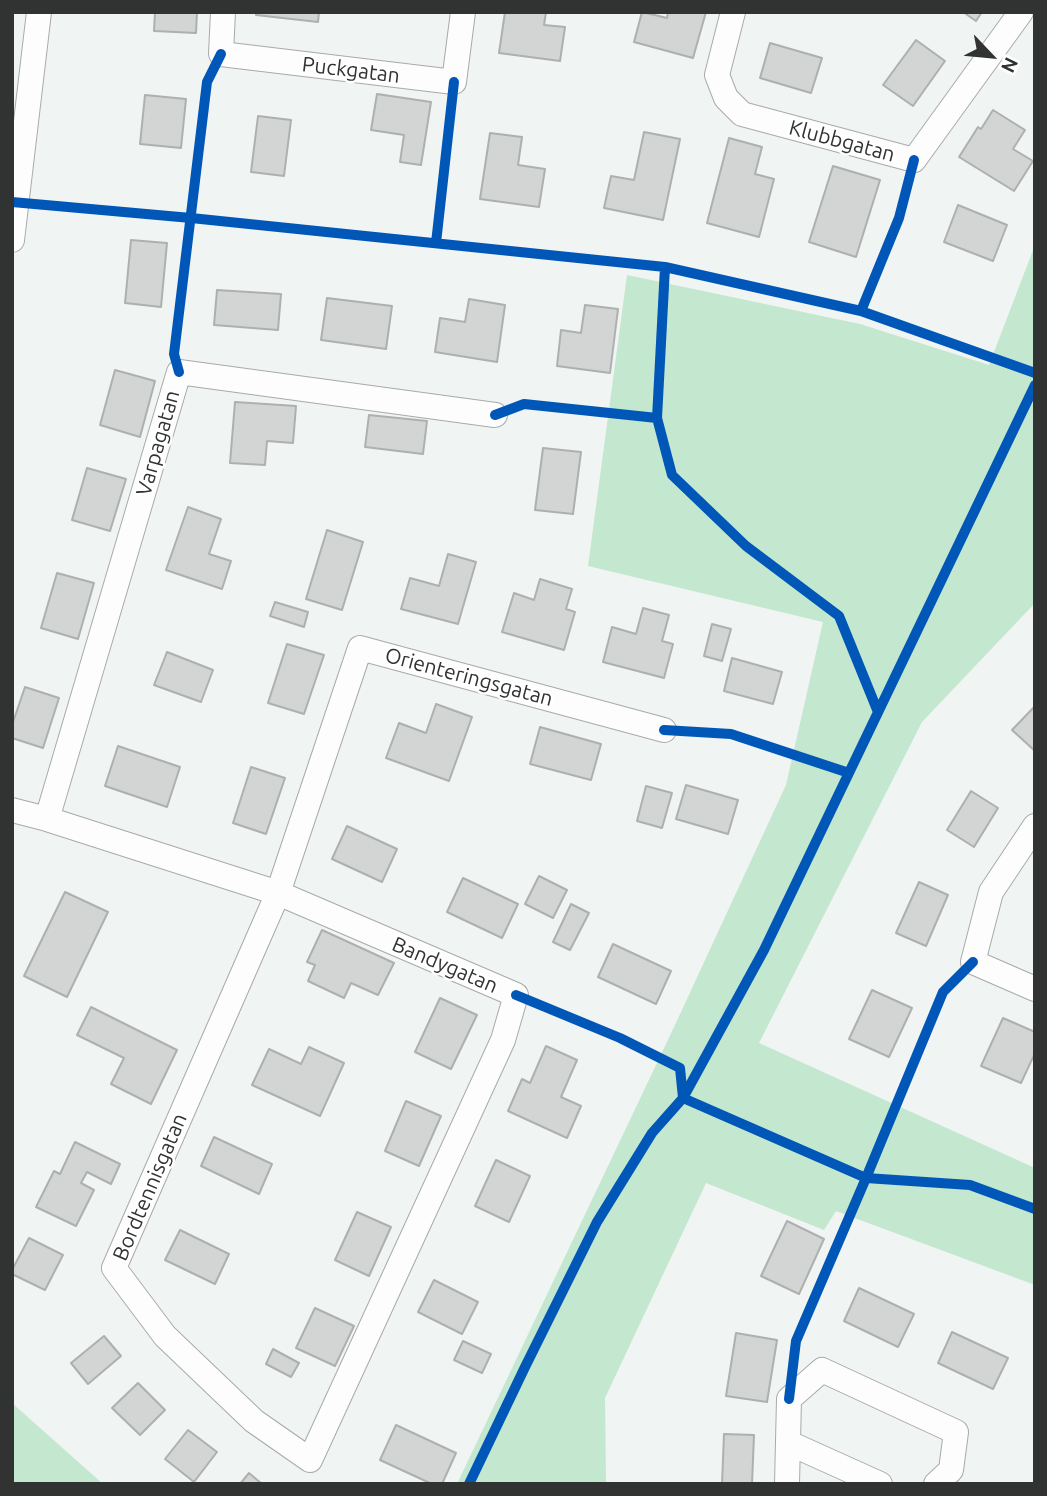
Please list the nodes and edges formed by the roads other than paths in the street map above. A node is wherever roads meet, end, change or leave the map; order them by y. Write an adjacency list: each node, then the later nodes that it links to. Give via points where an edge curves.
1 (39, 12): 6 (street)
2 (223, 12): 3 (street, Puckgatan, via 221,54 454,82)
3 (463, 12)
4 (733, 12): 5 (street, Klubbgatan, via 717,75 726,98 743,114 914,160)
5 (1021, 12)
6 (12, 240)
7 (495, 415): 10 (street, Varpagatan, via 178,372)
8 (664, 730): 12 (street, Orienteringsgatan, via 360,648)
9 (12, 810): 10 (street, Bandygatan)
10 (47, 819): 12 (street, Bandygatan)
11 (1035, 826): 13 (street, via 991,892 973,962)
12 (278, 892): 15 (street, Bordtennisgatan, via 114,1268 164,1336 254,1421); 15 (street, Bandygatan, via 516,995 503,1040)
13 (1035, 989)
14 (789, 1443): 16 (street); 17 (street); 18 (street, via 789,1399 822,1370 956,1432 951,1470)
15 (310, 1460)
16 (787, 1484)
17 (880, 1484)
18 (936, 1484)

